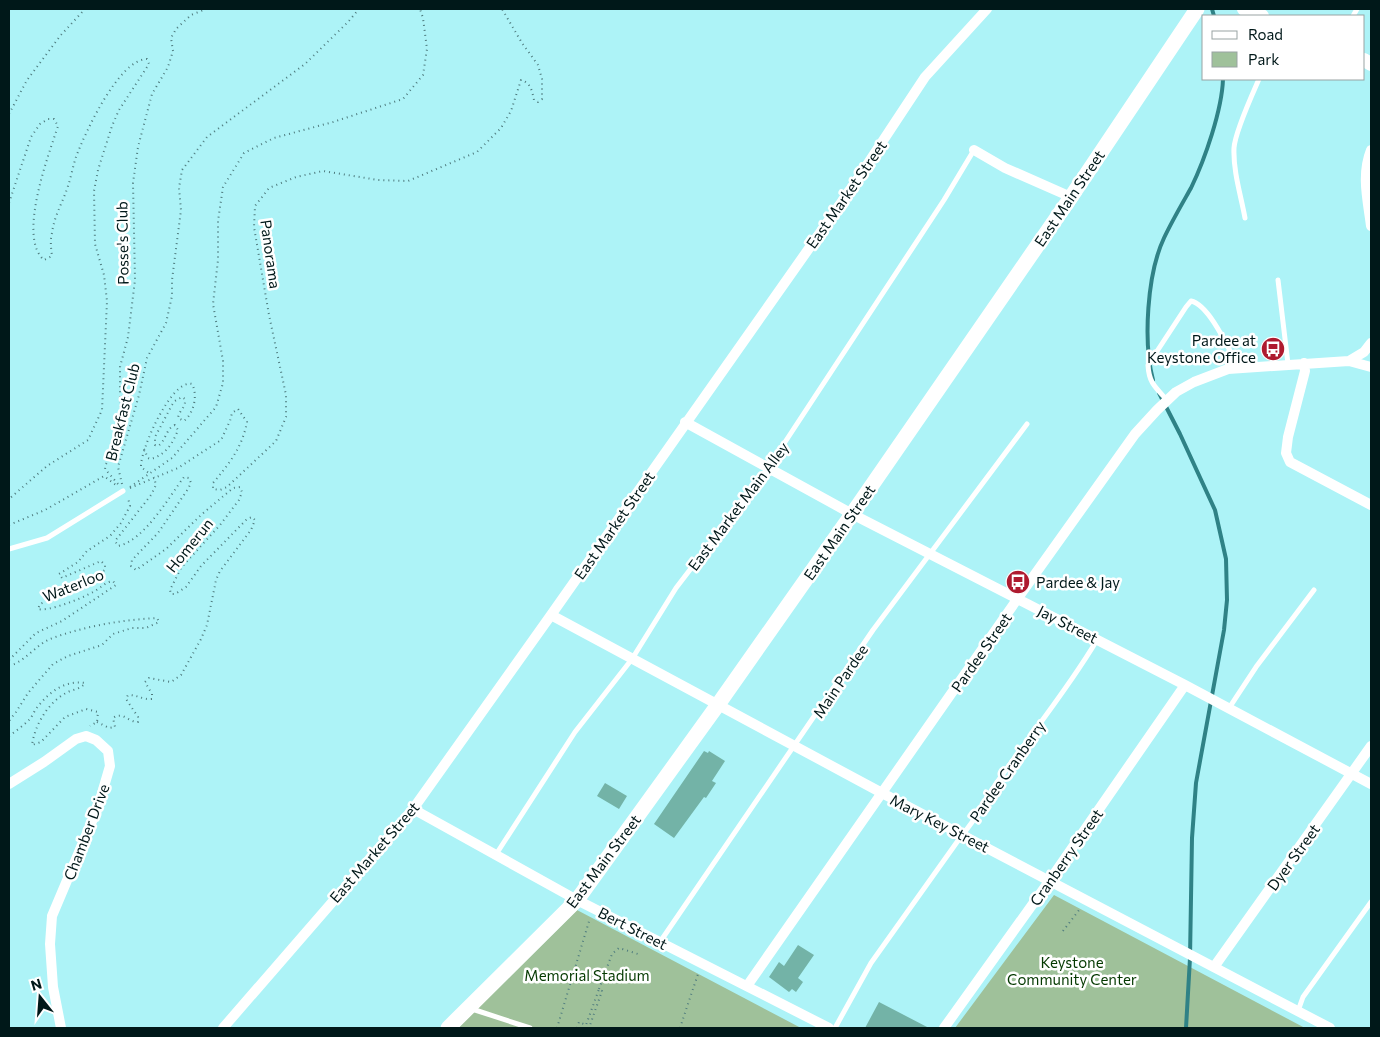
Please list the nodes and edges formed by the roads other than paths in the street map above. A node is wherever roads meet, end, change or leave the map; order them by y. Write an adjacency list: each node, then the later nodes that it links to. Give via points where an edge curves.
1 (987, 9): 19 (street, East Market Street, via 925,77 855,183)
2 (1196, 9): 8 (main road, East Main Street)
3 (1244, 9): 4 (street)
4 (1259, 15)
5 (1260, 80): 9 (lane, via 1234,147)
6 (974, 150): 8 (street, via 1005,168); 21 (lane, East Market Main Alley)
7 (1371, 150): 10 (street, via 1365,178)
8 (1071, 196): 24 (main road, East Main Street)
9 (1245, 218)
10 (1371, 226)
11 (1278, 280): 15 (lane)
12 (1371, 343): 13 (street, via 1364,352)
13 (1349, 361): 14 (street, Pardee Street); 16 (street, Pardee Street)
14 (1304, 363): 15 (street, Pardee Street); 23 (street, via 1288,437 1286,453 1290,462)
15 (1288, 364): 17 (street, Pardee Street)
16 (1371, 367)
17 (1239, 368): 18 (street, Pardee Street, via 1194,382); 18 (lane, via 1209,315 1197,302 1191,301 1148,364 1153,385)
18 (1167, 400): 28 (street, Pardee Street, via 1135,434)
19 (686, 422): 21 (street, Jay Street); 29 (street, East Market Street)
20 (1027, 424): 26 (lane, Main Pardee)
21 (768, 468): 24 (street, Jay Street); 31 (lane, East Market Main Alley, via 676,588)
22 (123, 491): 25 (lane, via 47,538)
23 (1371, 505)
24 (852, 514): 26 (street, Jay Street); 33 (main road, East Main Street)
25 (9, 549)
26 (931, 554): 28 (street, Jay Street); 36 (lane, Main Pardee, via 874,630)
27 (1314, 590): 34 (lane)
28 (1018, 598): 30 (street, Jay Street); 40 (street, Pardee Street)
29 (552, 615): 31 (street, Mary Key Street); 41 (street, East Market Street)
30 (1097, 639): 32 (street, Jay Street); 42 (lane, Pardee Cranberry, via 1078,672)
31 (632, 659): 33 (street, Mary Key Street); 43 (lane, East Market Main Alley, via 575,732)
32 (1185, 685): 34 (street, Jay Street); 44 (street, Cranberry Street)
33 (717, 706): 36 (street, Mary Key Street); 45 (main road, East Main Street)
34 (1229, 708): 37 (street, Jay Street)
35 (1371, 746): 37 (street, Dyer Street)
36 (795, 747): 40 (street, Mary Key Street); 47 (lane, Main Pardee)
37 (1352, 774): 39 (street, Jay Street); 48 (street, Dyer Street)
38 (9, 784): 52 (street, Chamber Drive, via 76,739 86,736 108,751 110,766 98,807 52,916 52,978)
39 (1371, 784)
40 (882, 793): 42 (street, Mary Key Street); 49 (street, Pardee Street)
41 (412, 809): 43 (street, Bert Street); 53 (street, East Market Street)
42 (962, 835): 44 (street, Mary Key Street); 57 (lane, Pardee Cranberry, via 871,963)
43 (495, 856): 45 (street, Bert Street)
44 (1050, 880): 48 (street, Mary Key Street); 58 (street, Cranberry Street)
45 (577, 900): 47 (street, Bert Street); 50 (main road, East Main Street)
46 (1371, 902): 51 (lane, via 1303,997)
47 (660, 942): 49 (street, Bert Street)
48 (1214, 967): 51 (street, Mary Key Street)
49 (747, 986): 56 (street, Bert Street)
50 (469, 1008): 54 (main road, East Main Street); 55 (lane)
51 (1298, 1011): 59 (street, Mary Key Street)
52 (61, 1028)
53 (222, 1028)
54 (448, 1028)
55 (530, 1028)
56 (829, 1028)
57 (835, 1028)
58 (944, 1028)
59 (1330, 1028)

